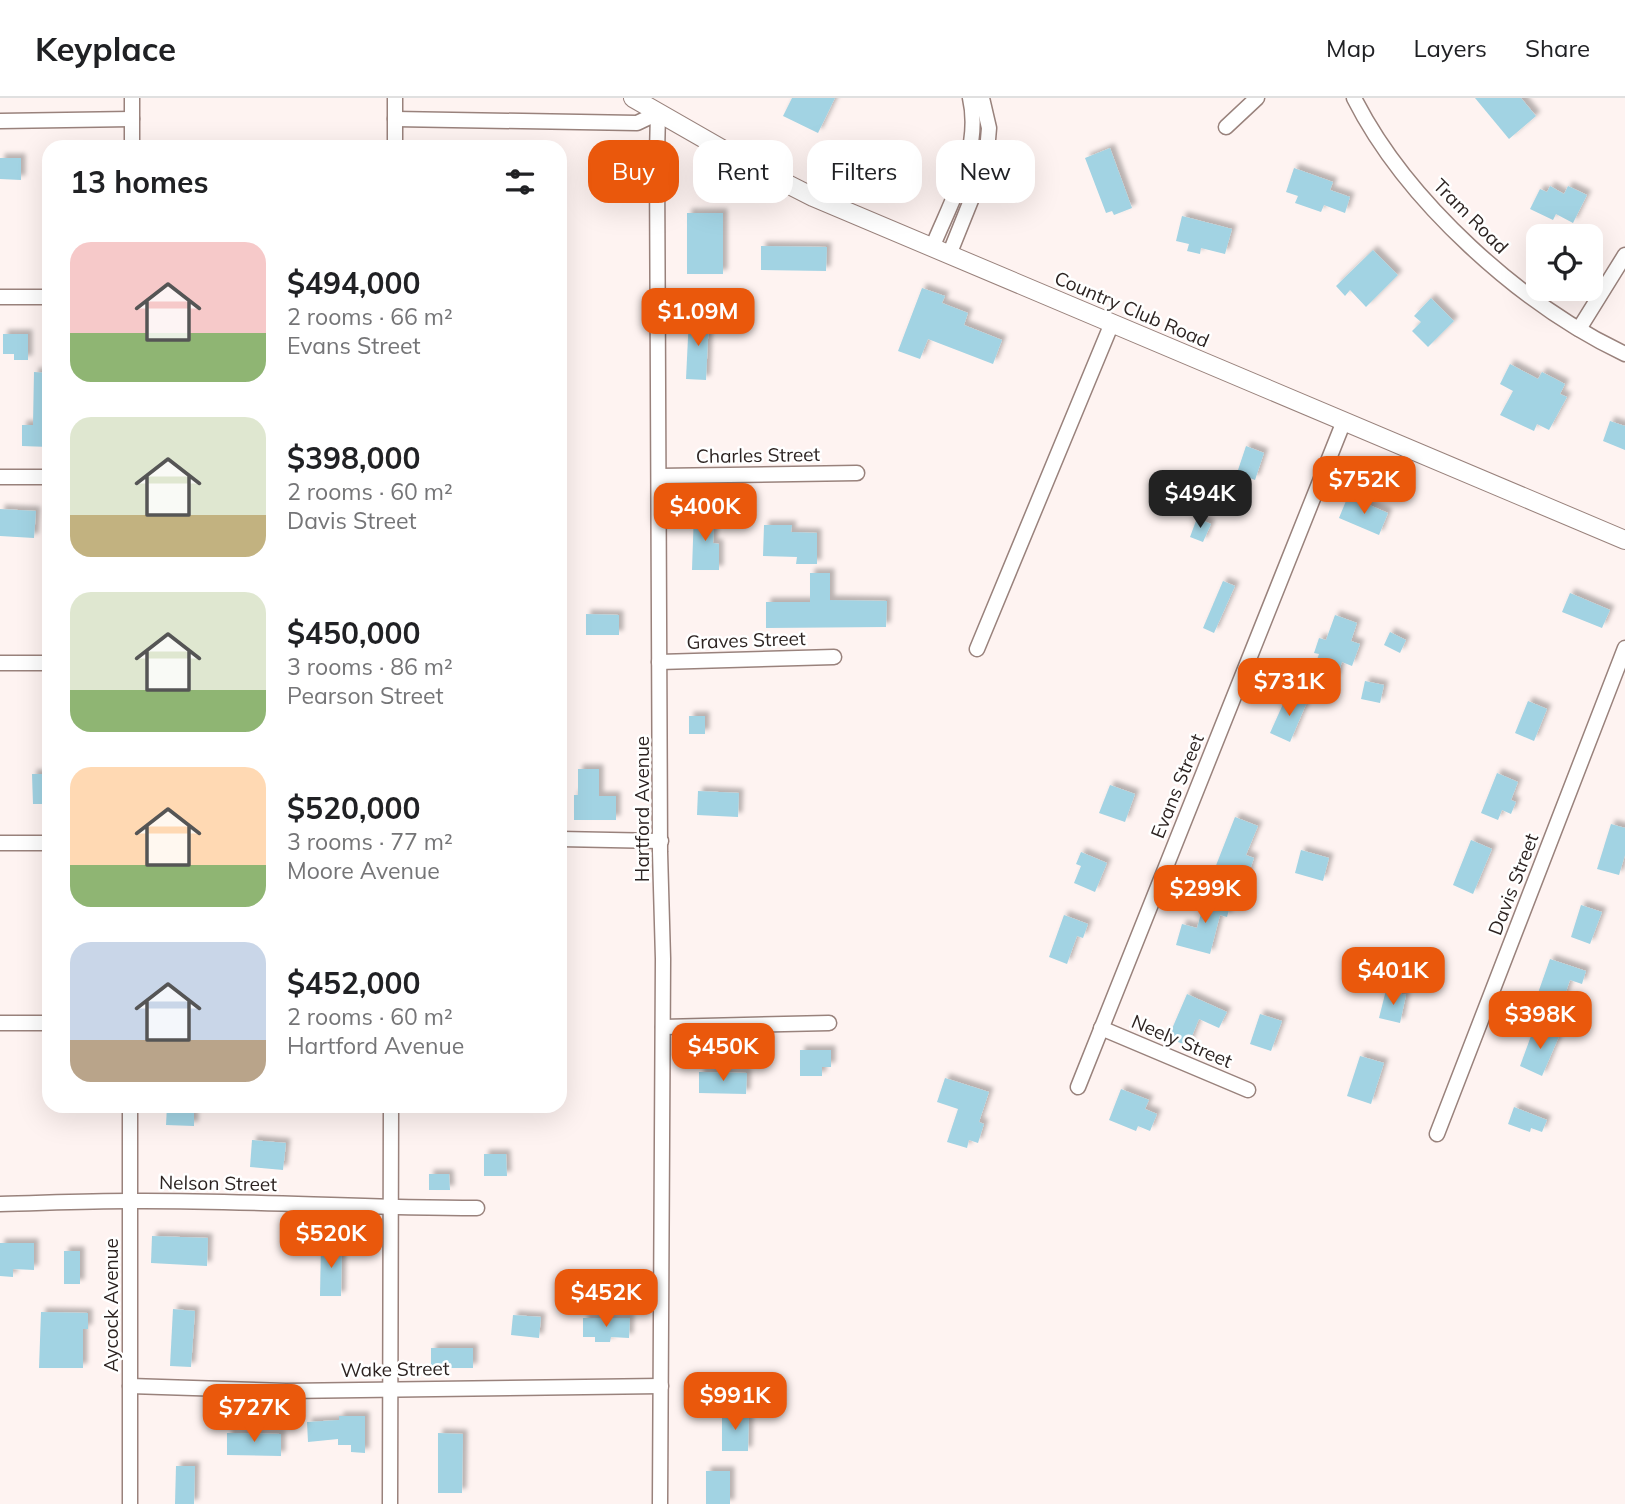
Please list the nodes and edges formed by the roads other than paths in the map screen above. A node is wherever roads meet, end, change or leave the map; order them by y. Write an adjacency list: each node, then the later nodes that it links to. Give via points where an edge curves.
1 (132, 98): 9 (street)
2 (395, 98): 10 (street)
3 (633, 98): 8 (street, Country Club Road)
4 (970, 98): 15 (street, via 968,160)
5 (982, 98): 15 (street, via 989,128 986,163)
6 (1257, 98): 12 (street)
7 (1354, 98): 20 (street, Tram Road, via 1388,153 1456,232 1514,284)
8 (658, 113): 10 (street, via 638,123); 15 (street, Country Club Road, via 813,197); 24 (street, Hartford Avenue)
9 (132, 119): 11 (street); 13 (street)
10 (395, 119): 14 (street)
11 (0, 121)
12 (1226, 127)
13 (132, 140)
14 (395, 140)
15 (940, 252): 19 (street, Country Club Road)
16 (1625, 255): 20 (street)
17 (0, 297): 18 (street)
18 (42, 297)
19 (1112, 323): 22 (street, Country Club Road); 29 (street)
20 (1579, 329): 21 (street, Tram Road)
21 (1625, 354)
22 (1344, 421): 27 (street, Country Club Road); 42 (street, Evans Street)
23 (858, 473): 24 (street, Charles Street)
24 (659, 476): 31 (street, Hartford Avenue)
25 (0, 477): 26 (street)
26 (42, 477)
27 (1625, 540)
28 (1625, 648): 47 (street, Davis Street)
29 (977, 649)
30 (834, 657): 31 (street, Graves Street)
31 (659, 662): 35 (street, Hartford Avenue)
32 (0, 663): 33 (street)
33 (42, 663)
34 (567, 839): 35 (street)
35 (661, 841): 41 (street, Hartford Avenue)
36 (0, 843): 37 (street)
37 (42, 843)
38 (0, 1023): 39 (street)
39 (42, 1023)
40 (829, 1023): 41 (street)
41 (663, 1027): 53 (street, Hartford Avenue)
42 (1101, 1028): 43 (street, Evans Street); 44 (street, Neely Street)
43 (1078, 1087)
44 (1248, 1090)
45 (130, 1113): 48 (street, Aycock Avenue)
46 (390, 1113): 50 (street)
47 (1437, 1133)
48 (130, 1201): 49 (street, Nelson Street); 50 (street, Nelson Street); 52 (street, Aycock Avenue)
49 (0, 1204)
50 (391, 1208): 51 (street, Nelson Street); 54 (street)
51 (477, 1208)
52 (130, 1386): 54 (street, Wake Street); 55 (street, Aycock Avenue)
53 (661, 1386): 54 (street, Wake Street); 57 (street, Hartford Avenue)
54 (390, 1389): 56 (street)
55 (130, 1504)
56 (390, 1504)
57 (660, 1504)

